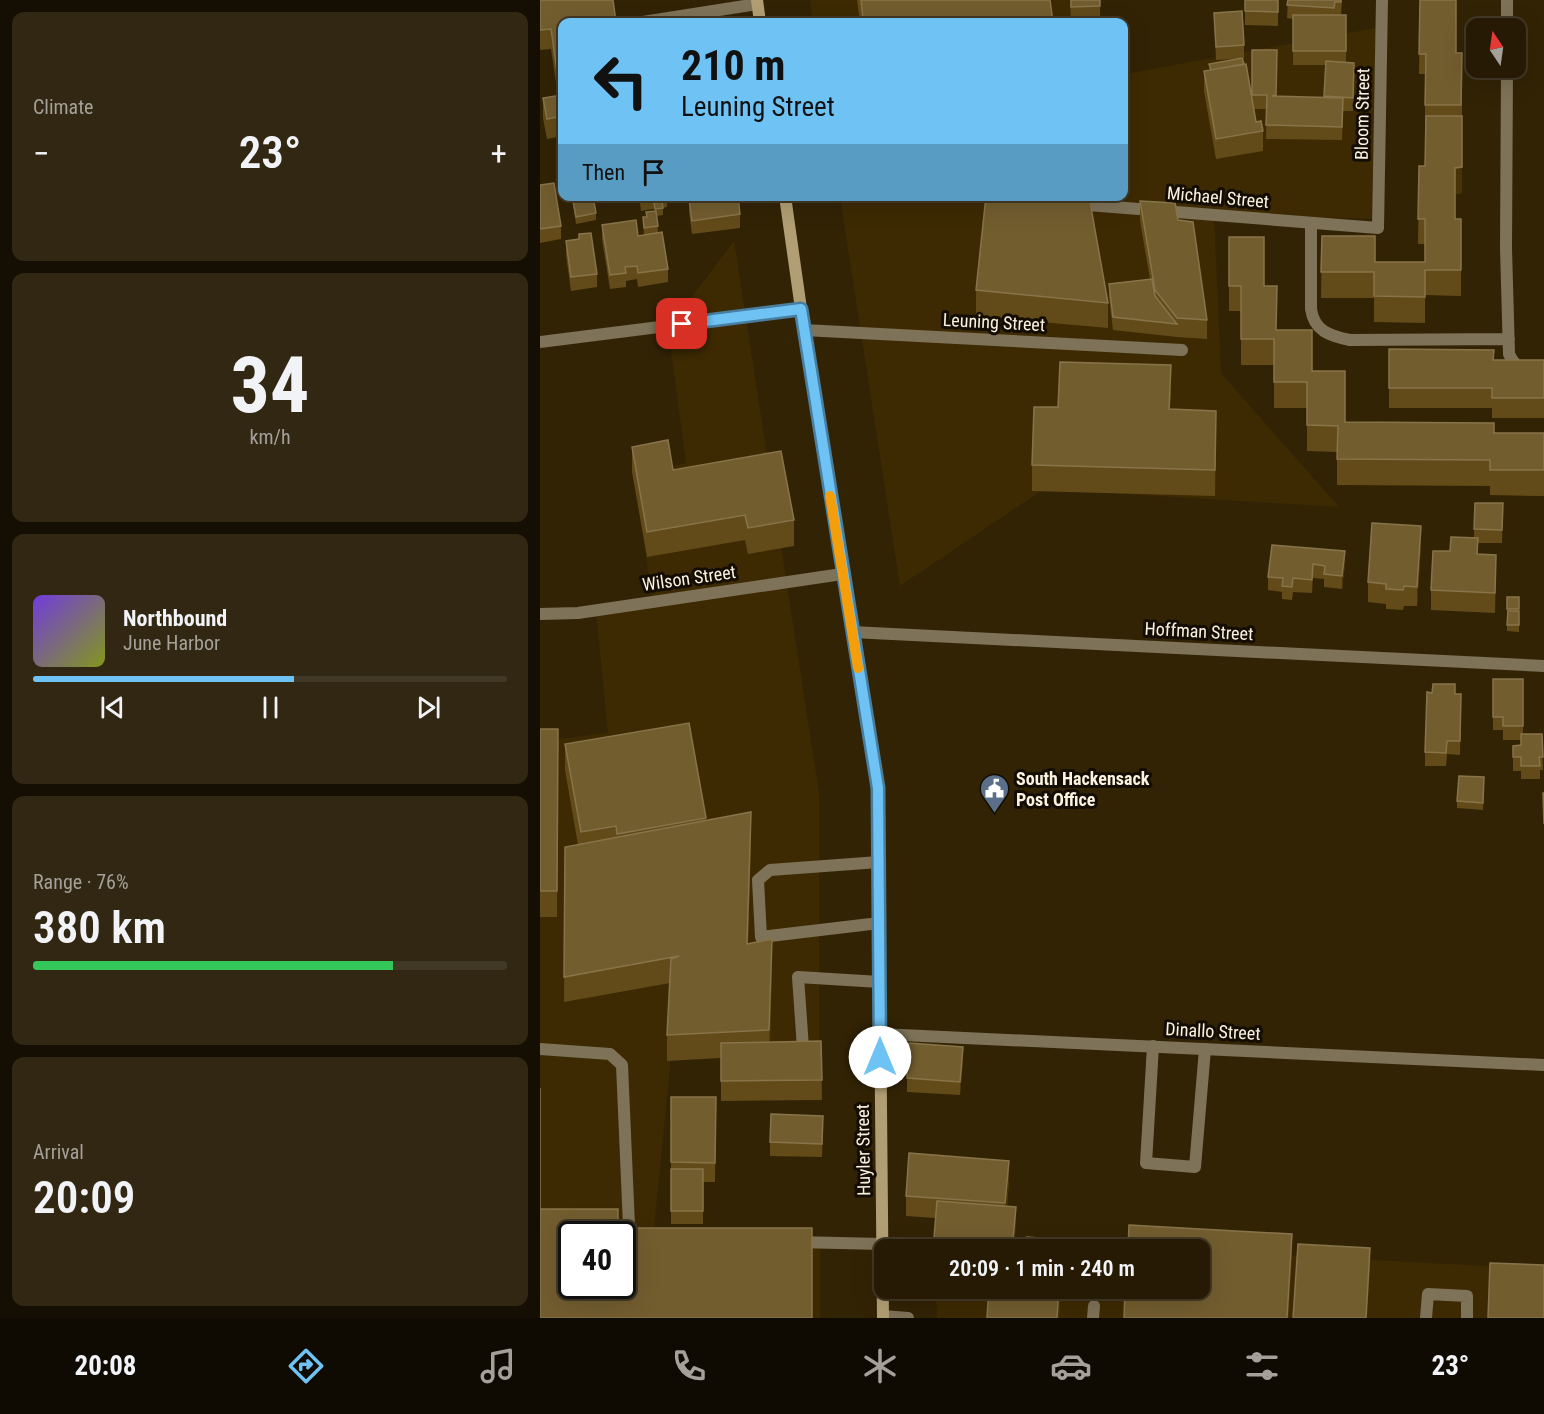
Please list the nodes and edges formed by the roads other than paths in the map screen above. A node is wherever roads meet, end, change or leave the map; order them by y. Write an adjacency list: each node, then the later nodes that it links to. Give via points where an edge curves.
1 (1382, 0): 11 (street, Bloom Street)
2 (1507, 0): 6 (street)
3 (757, 2): 4 (street); 5 (street)
4 (666, 18)
5 (759, 18)
6 (1507, 18)
7 (1507, 78): 14 (street)
8 (786, 201): 12 (street, Huyler Street)
9 (1061, 203): 10 (street, Michael Street)
10 (1311, 223): 11 (street, Michael Street); 14 (street, via 1311,309 1319,328 1332,336 1350,340)
11 (1378, 228)
12 (801, 309): 13 (street, Huyler Street); 15 (street)
13 (804, 330): 16 (street, Leuning Street); 18 (street, Huyler Street)
14 (1509, 339): 17 (street, via 1513,363 1530,373)
15 (540, 342)
16 (1182, 350)
17 (1544, 373)
18 (842, 574): 19 (street, Wilson Street, via 578,613); 20 (street, Huyler Street)
19 (540, 614)
20 (852, 632): 21 (street, Hoffman Street); 22 (street, Huyler Street, via 878,788)
21 (1544, 666)
22 (879, 862): 23 (street, Huyler Street); 23 (street, via 770,870 758,880 761,937)
23 (879, 923): 24 (street, Huyler Street)
24 (880, 982): 25 (street, Huyler Street); 27 (street, via 798,977)
25 (880, 1034): 26 (street, Dinallo Street); 32 (street, Huyler Street)
26 (1153, 1046): 29 (street, Dinallo Street); 29 (street, via 1146,1163 1195,1167)
27 (803, 1048)
28 (540, 1049): 31 (street, via 610,1054 622,1065 629,1226 637,1238)
29 (1205, 1049): 30 (street, Dinallo Street)
30 (1544, 1065)
31 (649, 1238)
32 (882, 1239)
33 (787, 1241): 34 (street)
34 (874, 1244)
35 (883, 1299): 36 (street, Huyler Street)
36 (883, 1317): 37 (street)
37 (908, 1318)
38 (1426, 1318): 39 (street, via 1428,1294 1467,1296)
39 (1467, 1318)

